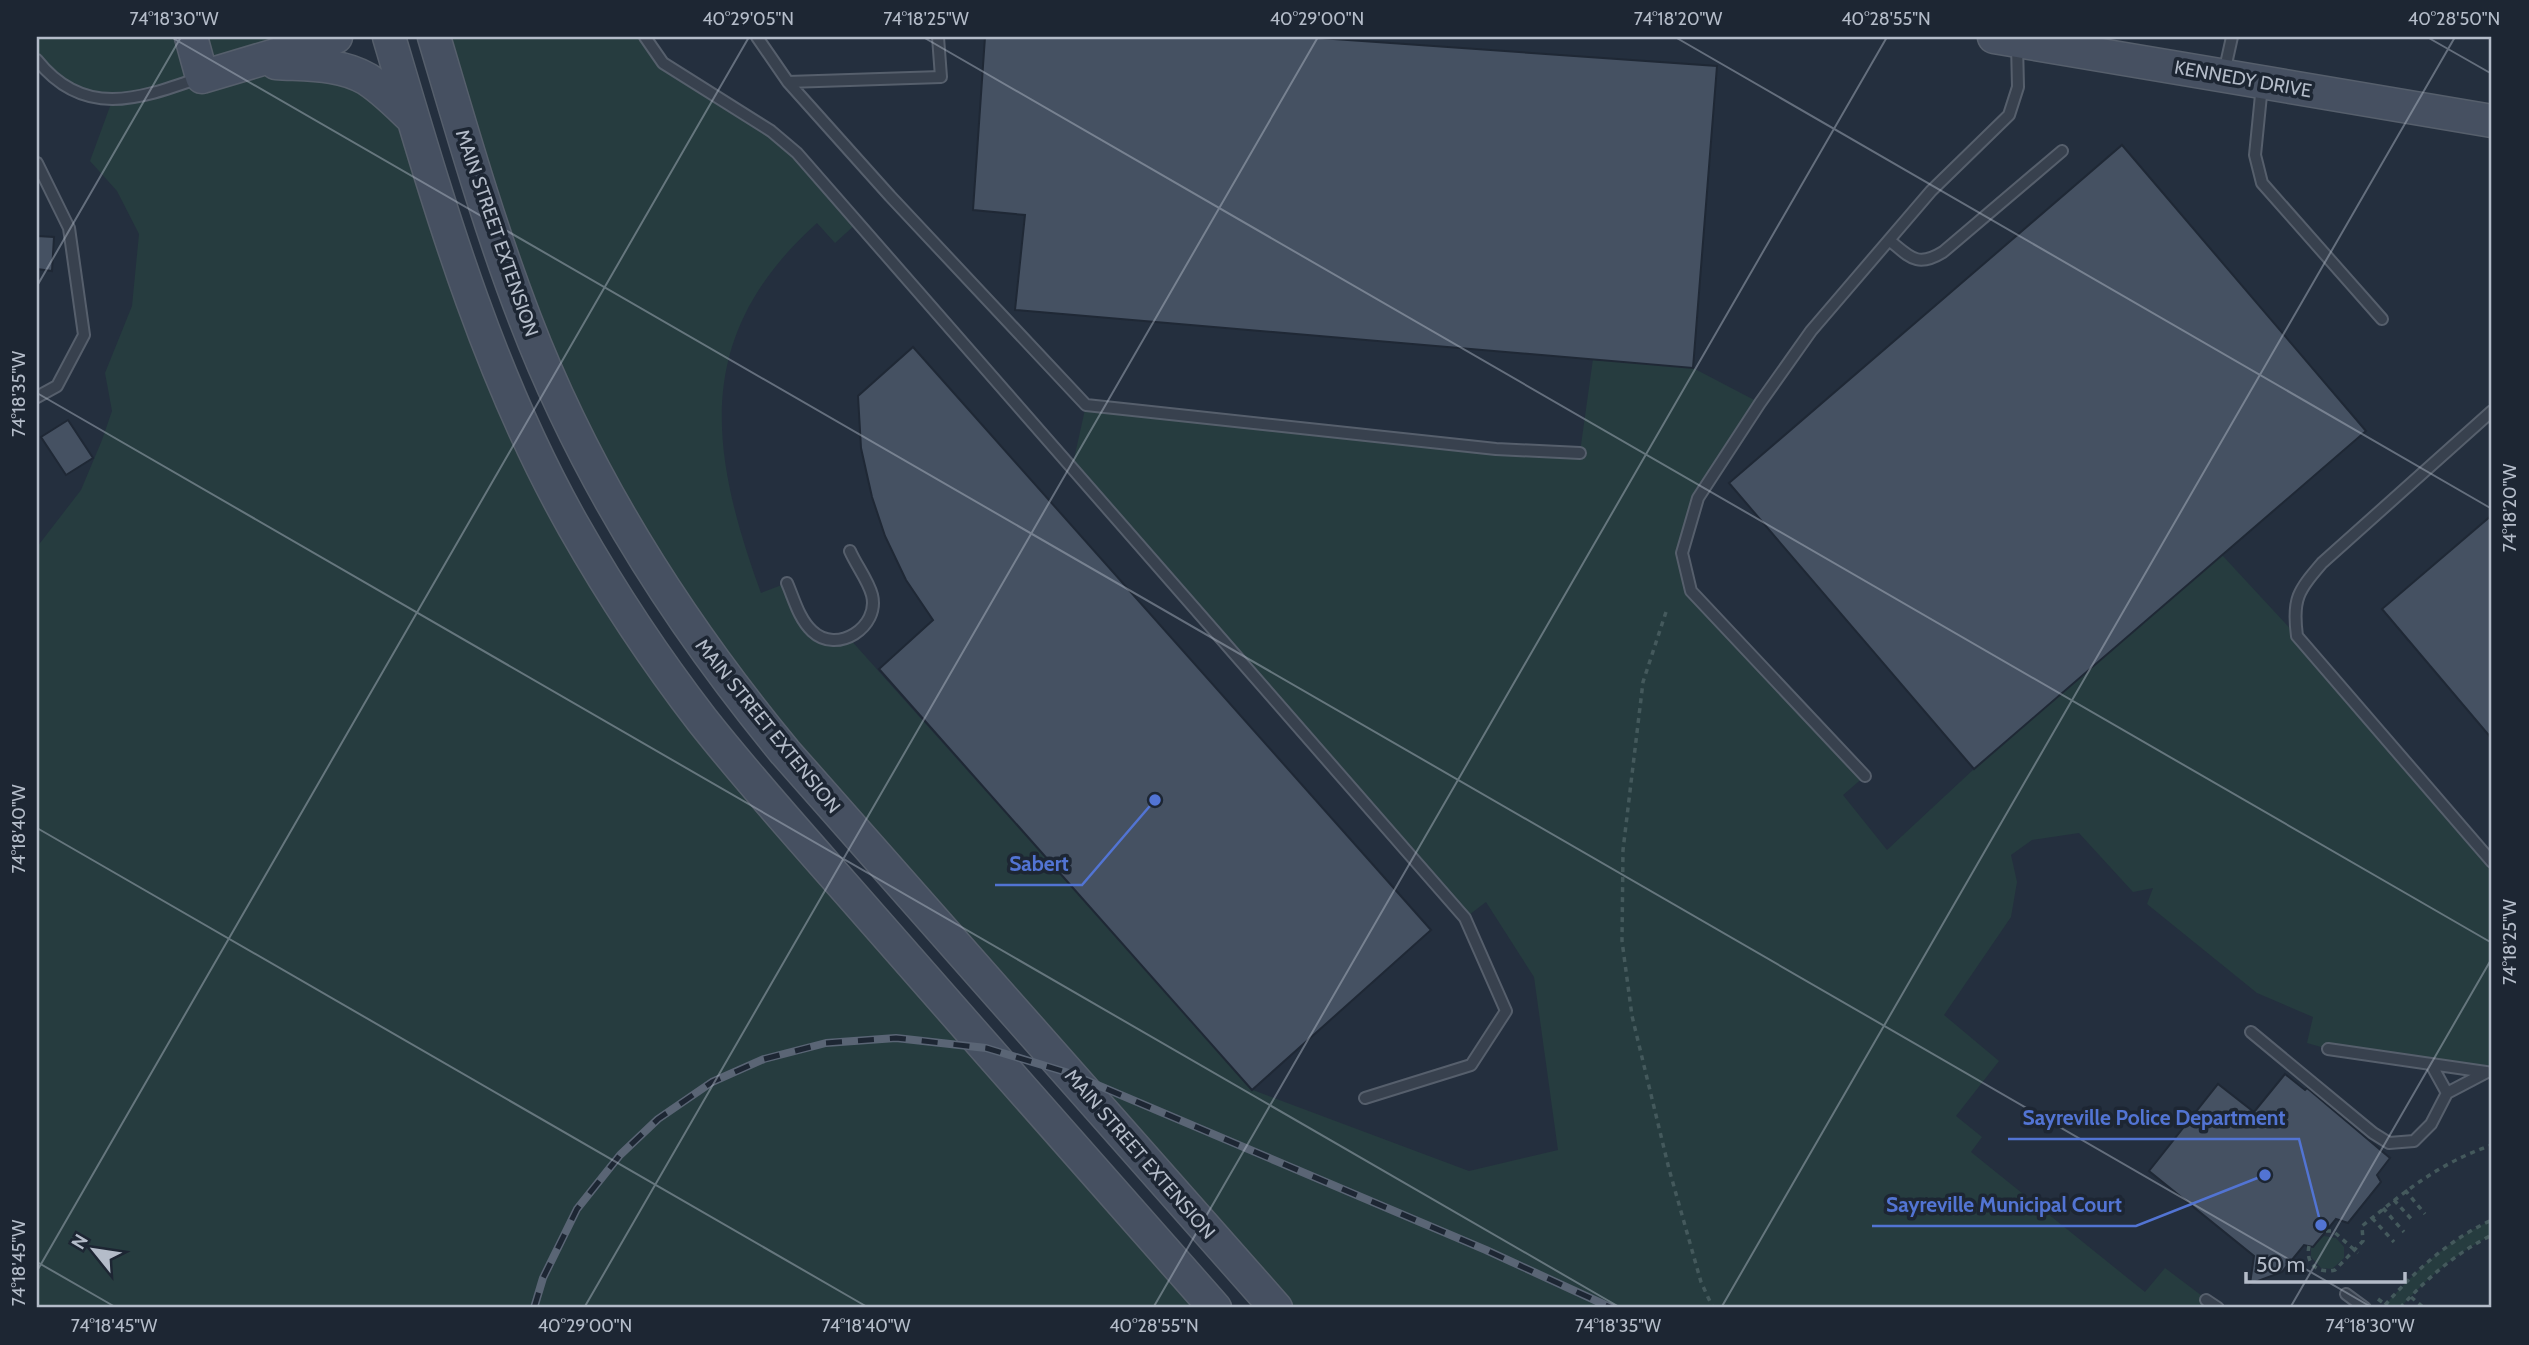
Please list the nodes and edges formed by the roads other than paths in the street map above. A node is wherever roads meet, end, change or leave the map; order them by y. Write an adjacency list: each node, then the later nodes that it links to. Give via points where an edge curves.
1 (191, 37): 13 (main road)
2 (336, 37): 11 (main road)
3 (389, 37): 16 (main road)
4 (434, 37): 39 (main road, MAIN STREET EXTENSION, via 498,245 540,356 614,507 690,628 785,752)
5 (645, 37): 35 (lane, via 663,63 771,131 797,153 1465,918 1506,1011 1471,1065)
6 (757, 37): 14 (lane)
7 (938, 37): 14 (lane, via 941,77)
8 (2232, 37): 12 (lane)
9 (2005, 39): 12 (main road, KENNEDY DRIVE); 21 (lane, via 2018,87 2009,115 1931,191)
10 (37, 60): 13 (lane, via 66,86 112,100 140,98)
11 (256, 61): 13 (main road); 16 (main road, via 355,73 385,92)
12 (2223, 76): 15 (main road, KENNEDY DRIVE)
13 (202, 77)
14 (789, 82): 25 (lane, via 1086,405 1496,449)
15 (2262, 82): 17 (main road, KENNEDY DRIVE); 22 (lane, via 2255,155 2262,183)
16 (414, 120): 38 (main road, via 461,269 520,422 573,526 641,635 755,783)
17 (2492, 121)
18 (2062, 151): 21 (lane, via 1930,260 1911,258)
19 (37, 163): 20 (lane)
20 (40, 178): 23 (lane, via 69,228 84,335 57,386)
21 (1889, 240): 28 (lane, via 1811,331 1760,403 1698,498 1682,553 1692,591)
22 (2382, 319)
23 (37, 397)
24 (2492, 411): 29 (lane, via 2322,563 2299,589 2294,615 2297,636)
25 (1580, 453)
26 (850, 551): 27 (lane, via 872,596 873,608 864,627 849,638 829,641 812,631)
27 (787, 583)
28 (1865, 776)
29 (2492, 862)
30 (2251, 1032): 34 (lane, via 2389,1143 2414,1141 2431,1124)
31 (2328, 1049): 32 (lane)
32 (2431, 1064): 33 (lane); 34 (lane)
33 (2489, 1072): 34 (lane)
34 (2447, 1093)
35 (1365, 1098)
36 (2346, 1294): 41 (lane)
37 (2206, 1300): 40 (lane)
38 (1215, 1308)
39 (1276, 1308)
40 (2218, 1308)
41 (2365, 1308)

